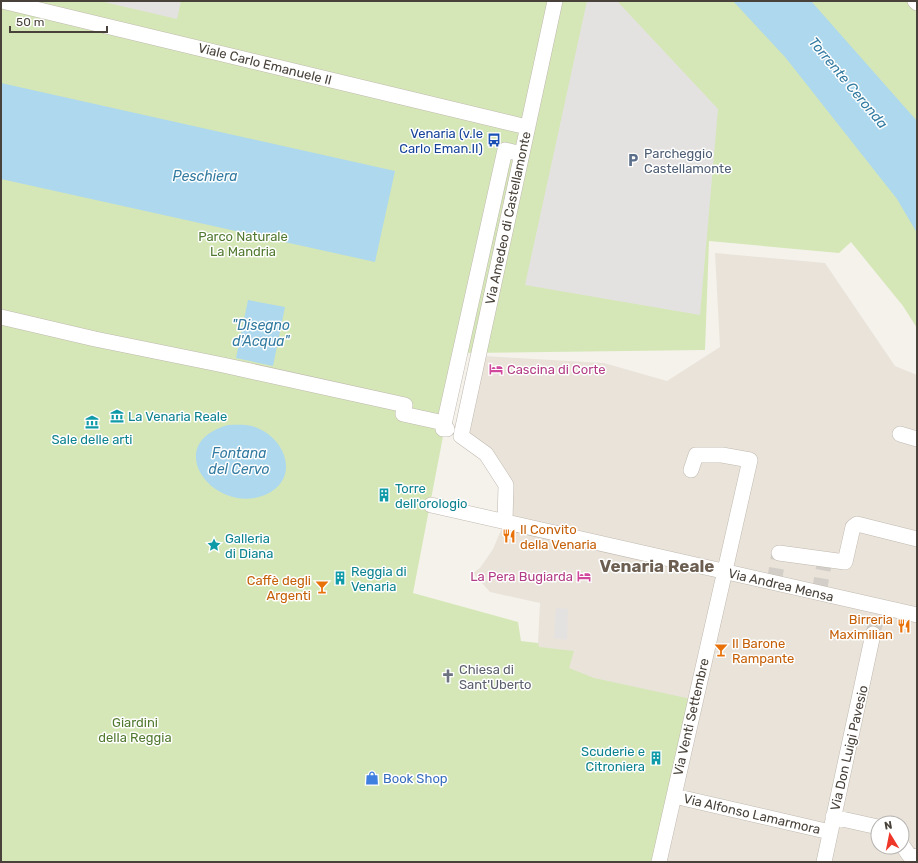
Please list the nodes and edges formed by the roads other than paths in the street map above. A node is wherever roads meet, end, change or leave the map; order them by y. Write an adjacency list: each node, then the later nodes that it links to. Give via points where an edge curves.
1 (2, 1): 3 (street, Viale Carlo Emanuele II)
2 (555, 1): 3 (street, Via Amedeo di Castellamonte)
3 (527, 127): 4 (street, Via Amedeo di Castellamonte)
4 (522, 154): 6 (street, via 505,150); 7 (street, Via Amedeo di Castellamonte)
5 (1, 316): 6 (street, via 96,339 406,405 404,414)
6 (444, 423): 7 (street, via 443,429)
7 (461, 434): 12 (street, via 486,454 506,485)
8 (900, 434): 9 (street)
9 (917, 440)
10 (691, 470): 15 (street, Via Venti Settembre, via 696,455 722,455 750,460)
11 (431, 505): 12 (street, Via Andrea Mensa)
12 (505, 521): 15 (street, Via Andrea Mensa)
13 (917, 539): 14 (street, via 857,524 852,526 845,562)
14 (779, 553)
15 (724, 572): 16 (street, Via Andrea Mensa); 18 (street, Via Venti Settembre)
16 (917, 615)
17 (873, 634): 19 (street, Via Don Luigi Pavesio)
18 (674, 796): 21 (street, Via Alfonso Lamarmora); 22 (street, Via Venti Settembre)
19 (833, 817): 20 (street); 21 (street, Via Don Luigi Pavesio)
20 (870, 825)
21 (830, 832): 23 (street, Via Don Luigi Pavesio)
22 (658, 862)
23 (824, 862)

